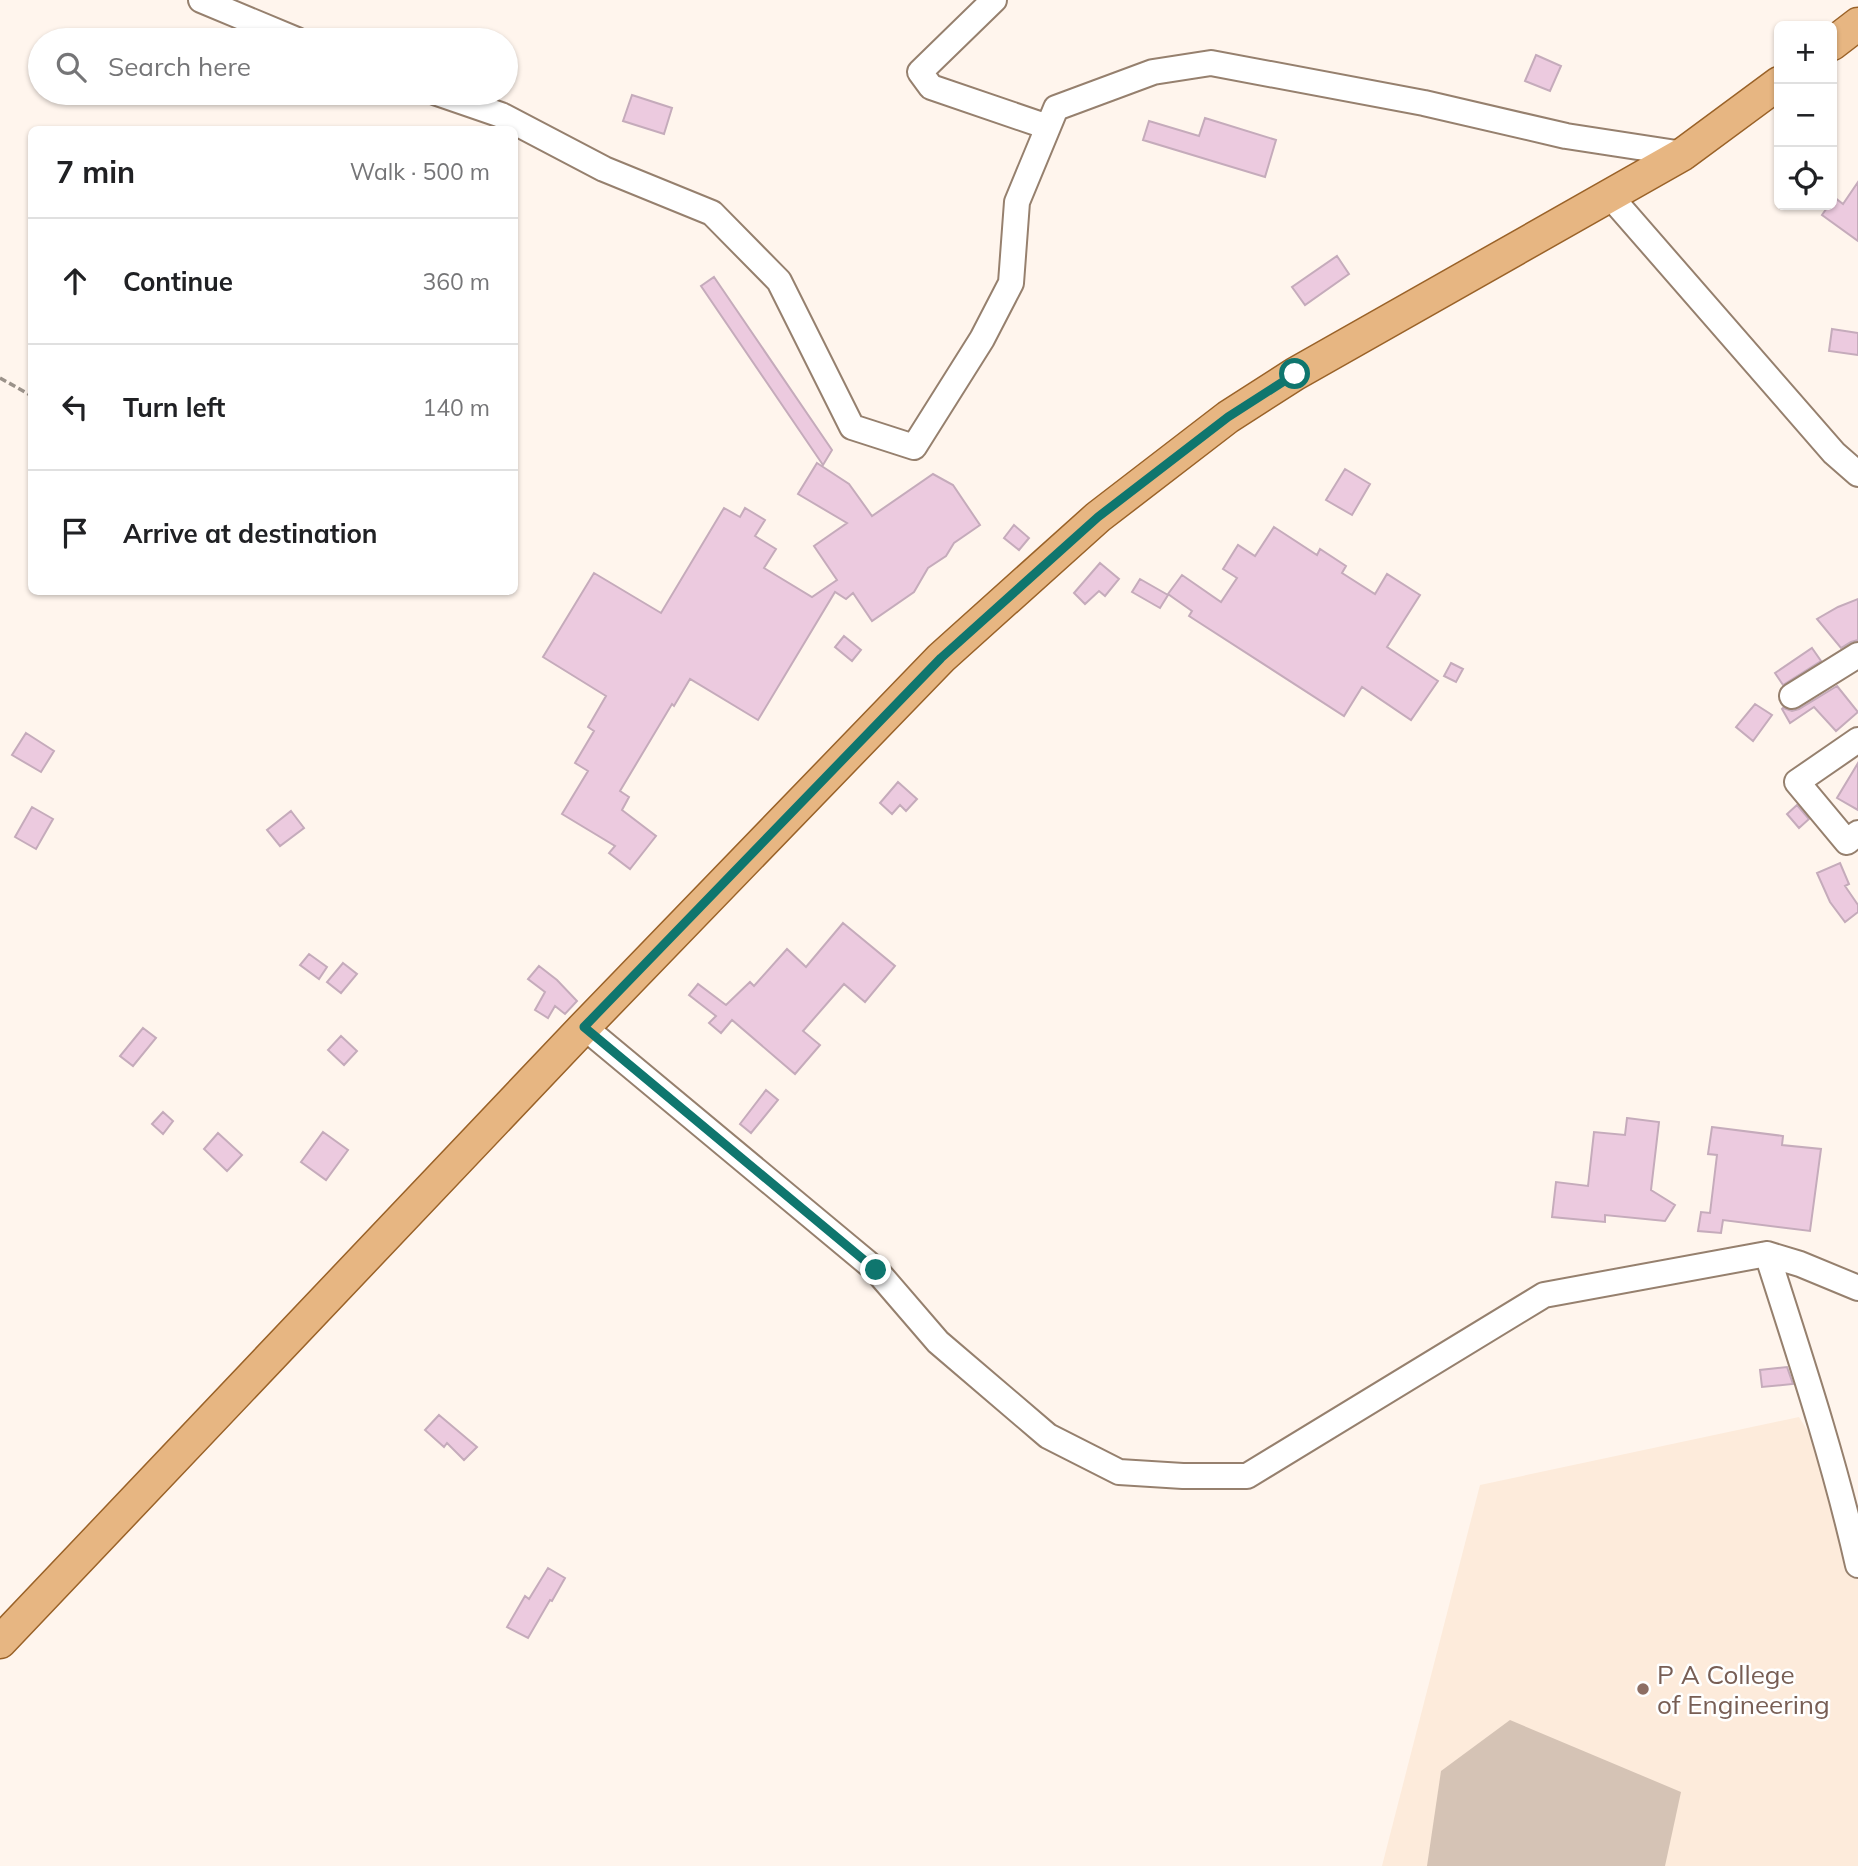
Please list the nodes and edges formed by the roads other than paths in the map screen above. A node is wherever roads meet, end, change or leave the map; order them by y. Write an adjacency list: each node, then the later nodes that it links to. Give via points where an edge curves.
1 (201, 0): 4 (street)
2 (994, 0): 8 (street, via 920,72 931,87)
3 (1858, 24): 5 (main road)
4 (268, 28)
5 (1837, 40)
6 (1778, 84): 9 (main road)
7 (472, 105): 8 (street, via 501,115 604,169 712,213 779,281 852,427 914,447 1011,282 1017,202)
8 (1048, 127): 9 (street, via 1056,108 1153,72 1211,63 1424,103 1566,136)
9 (1684, 154): 10 (main road)
10 (1610, 196): 11 (street, via 1834,453); 16 (main road, via 1295,374 1228,417 1098,517 941,658)
11 (1858, 474)
12 (1858, 655): 13 (street)
13 (1792, 696)
14 (1858, 740): 15 (street, via 1797,782 1847,842)
15 (1858, 833)
16 (584, 1027): 17 (street, via 876,1270 938,1342 1048,1436 1119,1472 1247,1476 1544,1295); 20 (main road)
17 (1767, 1254): 18 (street); 19 (street, via 1824,1431)
18 (1858, 1288)
19 (1858, 1565)
20 (0, 1643)

